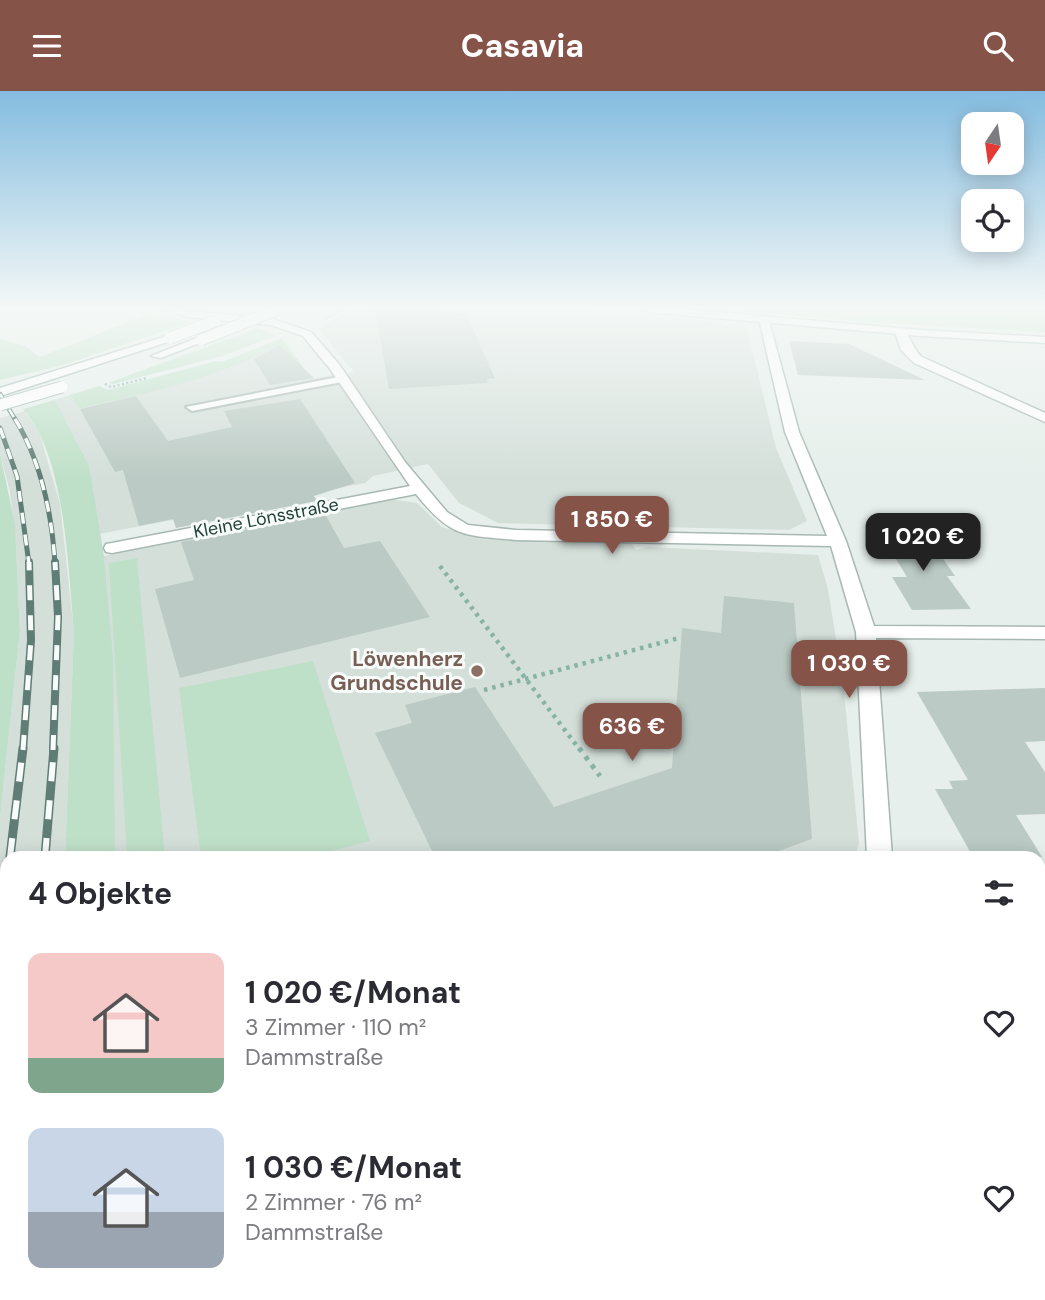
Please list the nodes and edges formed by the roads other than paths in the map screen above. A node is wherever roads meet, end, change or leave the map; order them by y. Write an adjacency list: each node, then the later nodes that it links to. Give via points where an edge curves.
1 (87, 365): 9 (street, bridge)
2 (129, 365): 6 (street, bridge)
3 (332, 365): 7 (street)
4 (776, 365): 14 (street, via 792,432)
5 (932, 365): 12 (street)
6 (125, 367)
7 (343, 379): 11 (lane); 13 (street)
8 (67, 386): 10 (street, bridge)
9 (0, 392)
10 (0, 405)
11 (192, 407)
12 (1045, 418)
13 (420, 489): 14 (street, via 441,515 464,530); 15 (street, Kleine Lönsstraße)
14 (838, 541): 16 (street)
15 (112, 548)
16 (866, 632): 17 (street); 18 (street)
17 (1045, 633)
18 (879, 851)

